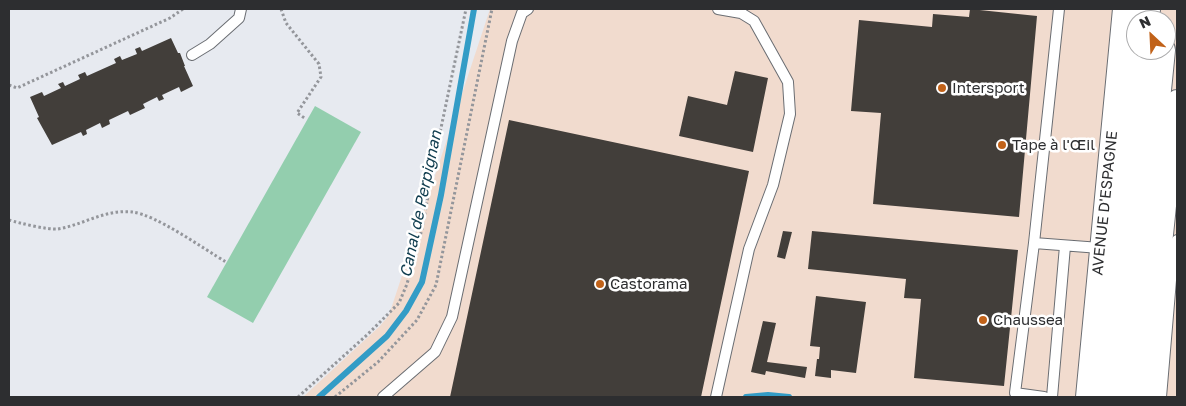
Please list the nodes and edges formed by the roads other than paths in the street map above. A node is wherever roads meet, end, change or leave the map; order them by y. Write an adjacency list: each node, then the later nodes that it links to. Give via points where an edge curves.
1 (241, 9): 6 (lane, via 239,18)
2 (528, 9): 15 (lane, via 522,13 512,41 452,317 435,352)
3 (718, 9): 16 (lane, via 742,13 754,21 788,82 790,114 773,186 749,249)
4 (1059, 9): 10 (lane)
5 (1123, 9): 13 (street, AVENUE D'ESPAGNE)
6 (192, 55)
7 (1141, 60): 14 (main road, AVENUE D'ESPAGNE)
8 (1159, 60): 14 (main road)
9 (1177, 100): 11 (street)
10 (1034, 243): 12 (lane); 17 (lane, via 1016,393)
11 (1171, 243): 19 (street); 20 (lane)
12 (1065, 246): 13 (lane); 18 (lane)
13 (1100, 248): 14 (street, AVENUE D'ESPAGNE)
14 (1106, 395)
15 (383, 397)
16 (716, 397)
17 (1044, 397)
18 (1052, 397)
19 (1148, 397)
20 (1161, 397)

